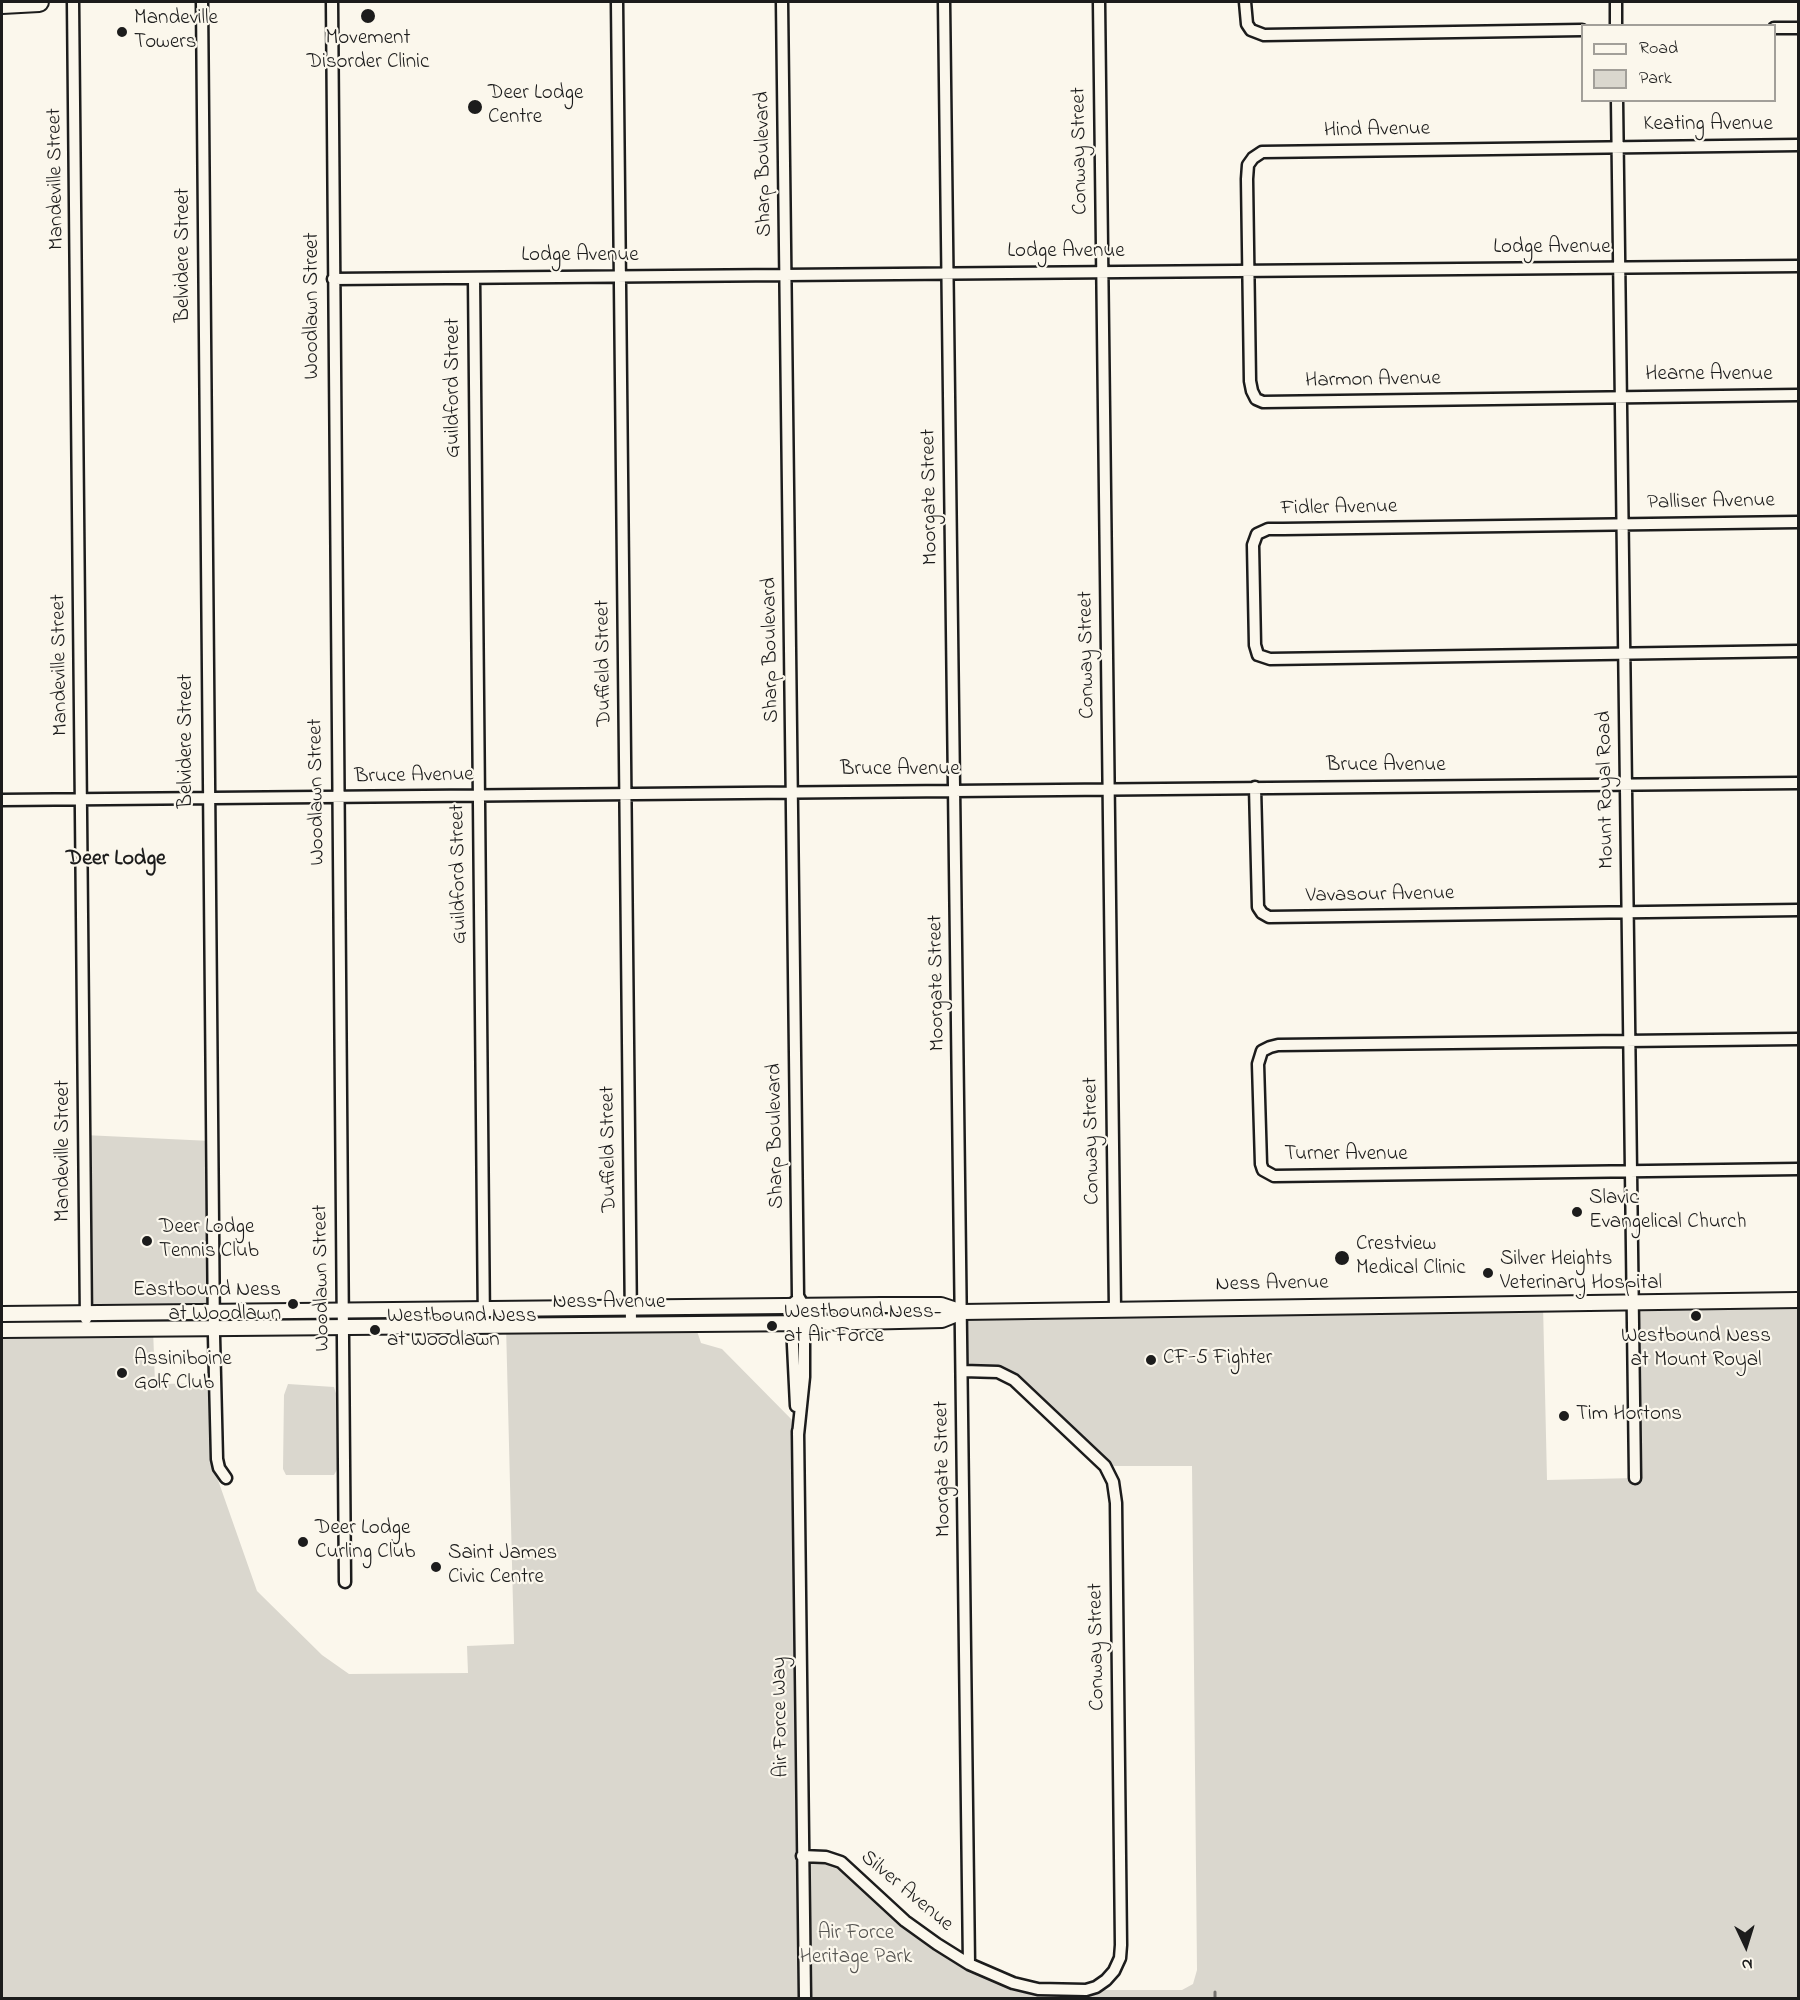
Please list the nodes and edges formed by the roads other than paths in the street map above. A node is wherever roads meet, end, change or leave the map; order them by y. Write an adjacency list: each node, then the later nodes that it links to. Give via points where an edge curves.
1 (39, 2): 11 (highway)
2 (74, 2): 44 (street, Mandeville Street)
3 (202, 2): 43 (street, Belvidere Street)
4 (332, 2): 27 (street, Woodlawn Street)
5 (616, 2): 25 (street, Duffield Street)
6 (783, 2): 24 (street, Sharp Boulevard)
7 (944, 2): 23 (street, Moorgate Street)
8 (1099, 2): 22 (street, Conway Street)
9 (1245, 2): 15 (street, via 1247,24 1264,35)
10 (1616, 2): 12 (street)
11 (2, 4)
12 (1616, 24)
13 (1776, 28): 14 (street)
14 (1798, 28)
15 (1581, 30)
16 (1617, 102): 18 (street, Mount Royal Road)
17 (1798, 145): 18 (street, Keating Avenue)
18 (1617, 147): 20 (street, Mount Royal Road); 21 (street, Hind Avenue, via 1262,152 1248,165)
19 (1798, 266): 20 (street, Lodge Avenue)
20 (1618, 268): 21 (street, Lodge Avenue); 29 (street, Mount Royal Road)
21 (1249, 271): 22 (street, Lodge Avenue); 29 (street, Harmon Avenue, via 1250,381 1256,399 1263,402)
22 (1102, 272): 23 (street, Lodge Avenue); 37 (street, Conway Street)
23 (948, 273): 24 (street, Lodge Avenue); 38 (street, Moorgate Street)
24 (786, 275): 25 (street, Lodge Avenue); 39 (street, Sharp Boulevard)
25 (620, 276): 26 (street, Lodge Avenue); 40 (street, Duffield Street)
26 (474, 278): 27 (street, Lodge Avenue); 41 (street, Guildford Street)
27 (333, 279): 42 (street, Woodlawn Street)
28 (1798, 395): 29 (street, Hearne Avenue)
29 (1621, 396): 31 (street, Mount Royal Road)
30 (1798, 522): 31 (street, Palliser Avenue)
31 (1623, 524): 33 (street, Mount Royal Road); 33 (street, Fidler Avenue, via 1268,529 1257,534 1252,545 1254,645 1258,655 1270,659)
32 (1798, 651): 33 (street)
33 (1624, 652): 35 (street, Mount Royal Road)
34 (1798, 783): 35 (street, Bruce Avenue)
35 (1627, 785): 36 (street, Bruce Avenue); 47 (street, Mount Royal Road)
36 (1255, 787): 37 (street, Bruce Avenue); 47 (street, Vavasour Avenue, via 1258,907 1269,917)
37 (1109, 789): 38 (street, Bruce Avenue); 58 (street, Conway Street)
38 (955, 790): 39 (street, Bruce Avenue); 60 (street, Moorgate Street)
39 (793, 792): 40 (street, Bruce Avenue); 53 (street, Sharp Boulevard)
40 (627, 794): 41 (street, Bruce Avenue); 55 (street, Duffield Street)
41 (478, 795): 42 (street, Bruce Avenue); 56 (street, Guildford Street)
42 (338, 797): 43 (street, Bruce Avenue); 57 (street, Woodlawn Street)
43 (208, 798): 44 (street, Bruce Avenue); 59 (street, Belvidere Street)
44 (82, 799): 45 (street, Bruce Avenue); 61 (street, Mandeville Street)
45 (2, 800)
46 (1798, 910): 47 (street, Vavasour Avenue)
47 (1628, 912): 49 (street, Mount Royal Road)
48 (1798, 1039): 49 (street)
49 (1629, 1041): 51 (street, Mount Royal Road); 51 (street, Turner Avenue, via 1278,1046 1262,1051 1258,1064 1261,1164 1263,1170 1274,1176)
50 (1798, 1169): 51 (street)
51 (1631, 1172): 54 (street, Mount Royal Road)
52 (1798, 1300): 54 (main road, Ness Avenue)
53 (797, 1303): 55 (main road, Ness Avenue); 60 (main road, Ness Avenue, via 941,1305); 63 (street, Air Force Way)
54 (1632, 1303): 58 (main road, Ness Avenue); 72 (street, Mount Royal Road)
55 (631, 1307): 56 (main road, Ness Avenue); 64 (street, Duffield Street)
56 (484, 1308): 57 (main road, Ness Avenue); 65 (street, Guildford Street)
57 (343, 1309): 59 (main road, Ness Avenue); 66 (street, Woodlawn Street)
58 (1115, 1309): 60 (main road, Ness Avenue)
59 (213, 1311): 61 (main road, Ness Avenue); 67 (street, Belvidere Street)
60 (962, 1312): 63 (main road, Ness Avenue, via 942,1320); 70 (street, Moorgate Street)
61 (86, 1313): 62 (main road, Ness Avenue); 68 (street, Mandeville Street)
62 (2, 1314)
63 (798, 1323): 64 (main road, Ness Avenue); 74 (street, Air Force Way)
64 (632, 1324): 65 (main road, Ness Avenue)
65 (484, 1326): 66 (main road, Ness Avenue)
66 (343, 1327): 67 (main road, Ness Avenue); 73 (street, Woodlawn Street)
67 (214, 1328): 68 (main road, Ness Avenue); 71 (street, Belvidere Street, via 217,1459)
68 (86, 1329): 69 (main road, Ness Avenue)
69 (2, 1330)
70 (963, 1371): 75 (street, Moorgate Street); 76 (street, Conway Street, via 998,1372 1019,1385 1105,1466 1114,1491 1121,1945 1114,1971)
71 (226, 1478)
72 (1635, 1478)
73 (345, 1582)
74 (802, 1856): 75 (street, Silver Avenue, via 841,1862 905,1921); 77 (street, Air Force Way)
75 (969, 1965): 76 (street, Silver Avenue, via 1029,1988)
76 (1086, 1990)
77 (805, 1998)

